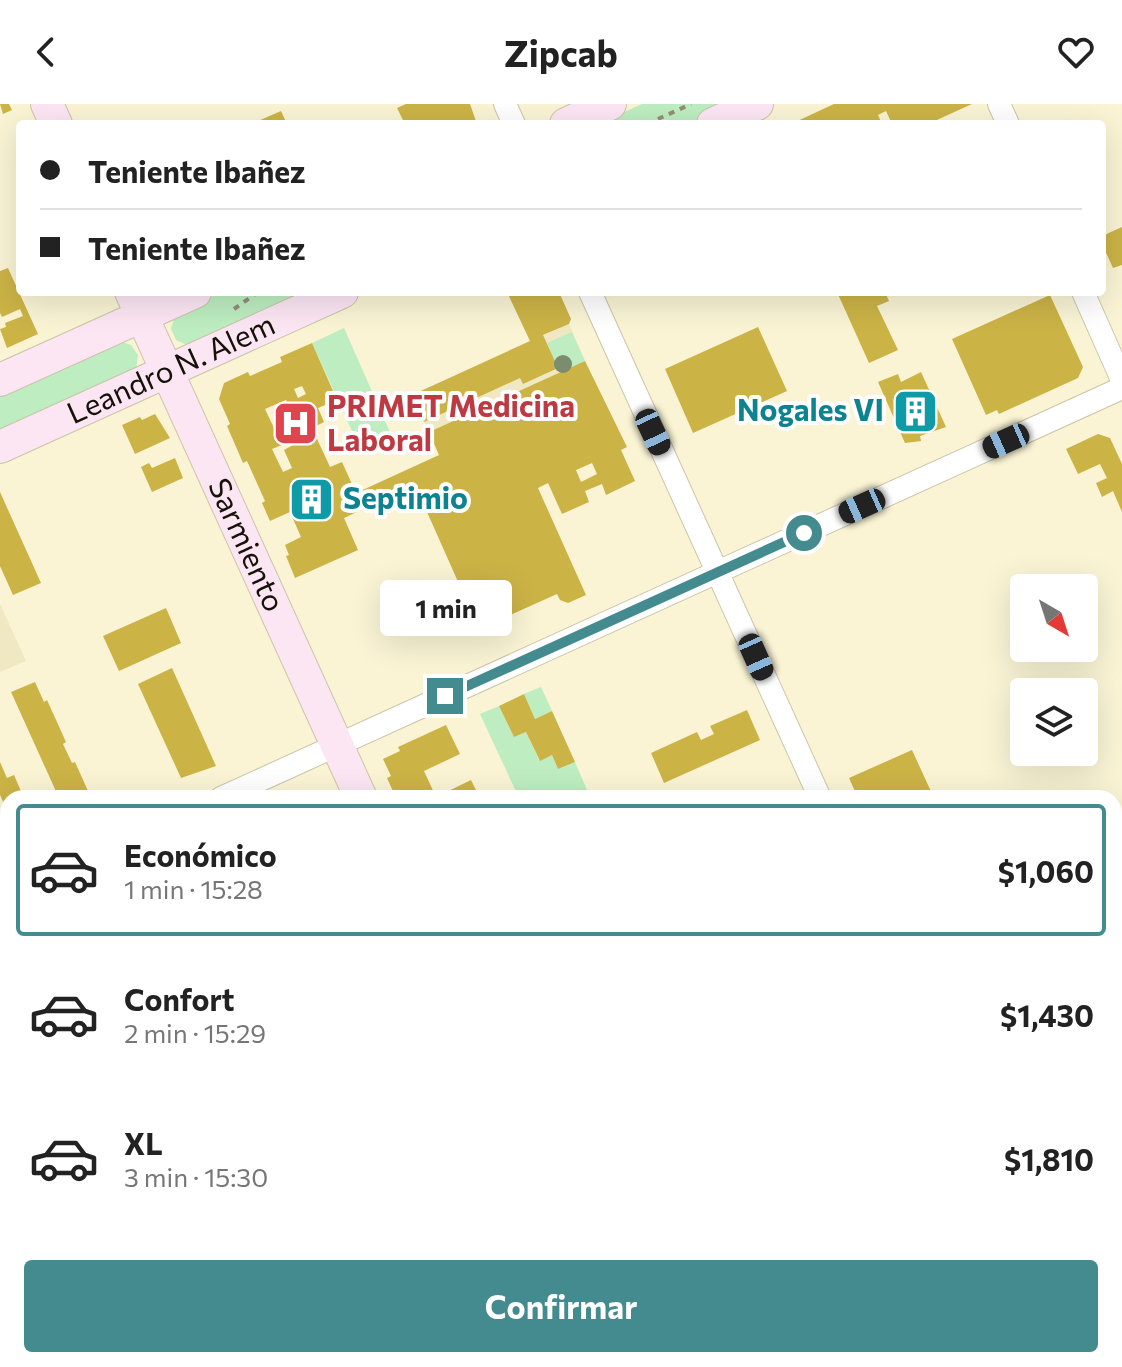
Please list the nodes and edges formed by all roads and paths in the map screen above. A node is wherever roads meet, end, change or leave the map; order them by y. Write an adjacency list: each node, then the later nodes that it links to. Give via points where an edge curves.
1 (610, 104): 4 (main road)
2 (691, 104): 5 (path)
3 (757, 104): 6 (main road)
4 (575, 120)
5 (656, 120)
6 (722, 120)
7 (176, 296): 12 (main road, Leandro N. Alem)
8 (253, 296): 13 (path)
9 (333, 296): 14 (main road, Leandro N. Alem)
10 (592, 296): 19 (street)
11 (1085, 296): 16 (street)
12 (137, 304): 14 (main road, Sarmiento); 15 (main road, Leandro N. Alem)
13 (232, 311)
14 (167, 372): 18 (main road, Leandro N. Alem); 20 (main road, Sarmiento)
15 (0, 380)
16 (1122, 380)
17 (1122, 388): 19 (street)
18 (0, 447)
19 (717, 572): 20 (street); 23 (street)
20 (337, 745): 21 (street); 22 (main road, Sarmiento)
21 (239, 790)
22 (357, 790)
23 (816, 790)

